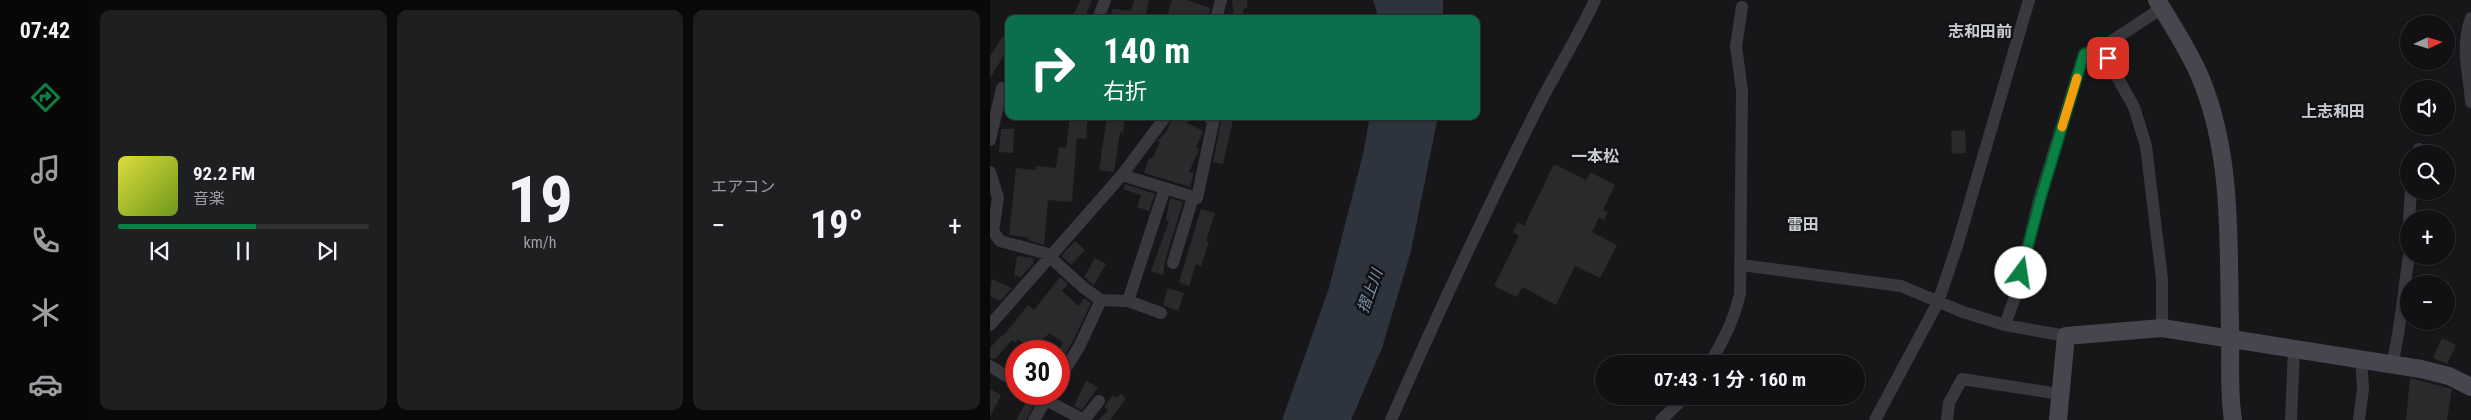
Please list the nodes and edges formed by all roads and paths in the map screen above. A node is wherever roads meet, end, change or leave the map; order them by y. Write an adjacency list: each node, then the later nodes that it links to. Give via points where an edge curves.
1 (1104, 0): 7 (street)
2 (1220, 0): 8 (street)
3 (1595, 0): 48 (street, via 1448,292)
4 (2029, 0): 27 (street)
5 (2159, 4): 10 (street); 33 (street, via 2201,79 2222,156 2227,193)
6 (1742, 7): 23 (street, via 1736,46 1742,91)
7 (1099, 15)
8 (1217, 15)
9 (2471, 18): 11 (street, via 2466,32)
10 (2101, 48): 30 (street, via 2084,54); 31 (street, via 2134,107 2146,146 2162,279)
11 (2469, 48): 13 (street, via 2464,58)
12 (1002, 88): 16 (street)
13 (2471, 102)
14 (1160, 120): 18 (street)
15 (1211, 120): 20 (street, via 1213,124 1197,198)
16 (990, 140)
17 (990, 172): 21 (street, via 998,198 993,231 1000,241)
18 (1122, 175): 19 (street); 21 (street)
19 (1165, 188): 20 (street); 26 (street)
20 (1193, 196): 22 (street)
21 (1051, 256): 25 (street); 29 (street)
22 (1173, 263)
23 (1741, 264): 27 (street, via 1901,286); 35 (street, via 1735,316)
24 (2407, 265): 38 (street, via 2400,330)
25 (1101, 300): 26 (street); 37 (street)
26 (1128, 301): 28 (street)
27 (1938, 302): 30 (street); 50 (street)
28 (1161, 313)
29 (990, 325)
30 (2005, 325): 32 (street)
31 (2162, 328): 32 (street); 33 (street)
32 (2066, 336): 42 (street)
33 (2231, 339): 34 (street); 53 (street, via 2228,368)
34 (2294, 349): 36 (street); 54 (street)
35 (1714, 355)
36 (2361, 359): 38 (street); 55 (street, via 2363,389)
37 (1070, 362)
38 (2392, 364): 41 (street, via 2430,371)
39 (990, 366): 40 (street)
40 (1005, 375)
41 (2471, 386)
42 (2060, 394): 51 (street, via 1962,379 1949,403); 52 (street)
43 (1100, 400): 45 (street, via 1084,420)
44 (1041, 405): 47 (street)
45 (1060, 405)
46 (1676, 405): 49 (street)
47 (1034, 420)
48 (1391, 420)
49 (1660, 420)
50 (1875, 420)
51 (1947, 420)
52 (2058, 420)
53 (2233, 420)
54 (2291, 420)
55 (2359, 420)

